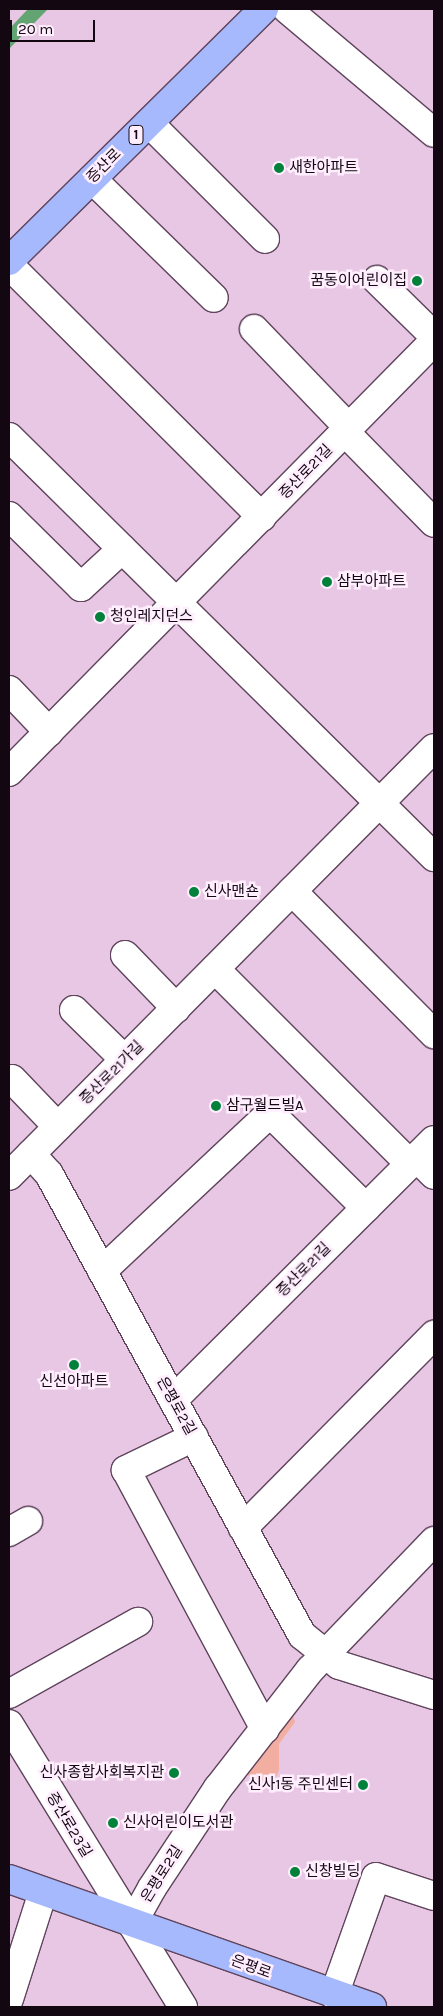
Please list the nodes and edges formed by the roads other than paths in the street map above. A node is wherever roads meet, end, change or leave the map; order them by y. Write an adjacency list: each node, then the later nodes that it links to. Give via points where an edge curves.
1 (264, 9): 3 (main road, 증산로 / 1)
2 (287, 9): 4 (street)
3 (149, 122): 5 (main road, 증산로 / 1); 6 (street)
4 (434, 133)
5 (92, 178): 7 (main road, 증산로 / 1); 10 (street)
6 (265, 239)
7 (9, 260)
8 (9, 265): 17 (street)
9 (377, 280): 12 (street)
10 (214, 298)
11 (254, 329): 14 (street)
12 (434, 336)
13 (434, 341): 14 (street, 증산로21길)
14 (347, 430): 17 (street, 증산로21길); 18 (street)
15 (9, 437): 19 (street)
16 (9, 516): 19 (street, via 81,587)
17 (262, 517): 20 (street, 증산로21길)
18 (434, 523)
19 (122, 549): 20 (street)
20 (177, 604): 22 (street, 증산로21길); 25 (street)
21 (9, 690): 22 (street)
22 (49, 732): 24 (street, 증산로21길)
23 (434, 748): 25 (street)
24 (9, 772)
25 (379, 804): 26 (street); 27 (street, 증산로21가길)
26 (434, 857)
27 (292, 891): 29 (street, 증산로21가길); 32 (street)
28 (125, 955): 30 (street)
29 (215, 969): 30 (street, 증산로21가길); 37 (street)
30 (176, 1008): 33 (street, 증산로21가길)
31 (74, 1010): 33 (street)
32 (434, 1034)
33 (124, 1059): 35 (street, 증산로21가길)
34 (12, 1079): 35 (street)
35 (58, 1127): 36 (street, 증산로21가길)
36 (31, 1154): 38 (street, 증산로21가길); 40 (street, 은평로2길, via 49,1174)
37 (424, 1159): 39 (street, 증산로21길)
38 (9, 1176)
39 (366, 1208): 40 (street, via 270,1113); 42 (street, 증산로21길)
40 (102, 1271): 42 (street, 은평로2길)
41 (434, 1335): 44 (street)
42 (173, 1400): 43 (street, 은평로2길)
43 (194, 1437): 44 (street, 은평로2길); 51 (street, via 126,1470)
44 (243, 1528): 47 (street, 은평로2길, via 302,1635)
45 (434, 1541): 47 (street, 은평로2길)
46 (138, 1622): 48 (street)
47 (324, 1654): 49 (street, 은평로2길, via 339,1665); 51 (street, 은평로2길)
48 (9, 1694)
49 (434, 1695)
50 (9, 1724): 55 (street, 증산로23길)
51 (266, 1729): 55 (street, 은평로2길, via 218,1788)
52 (9, 1879): 53 (main road, 은평로)
53 (43, 1892): 55 (main road, 은평로); 57 (street)
54 (434, 1896): 56 (street, via 376,1877)
55 (132, 1924): 56 (main road, 은평로); 58 (street)
56 (334, 1995): 59 (main road, 은평로)
57 (9, 1999)
58 (183, 2007)
59 (372, 2007)

